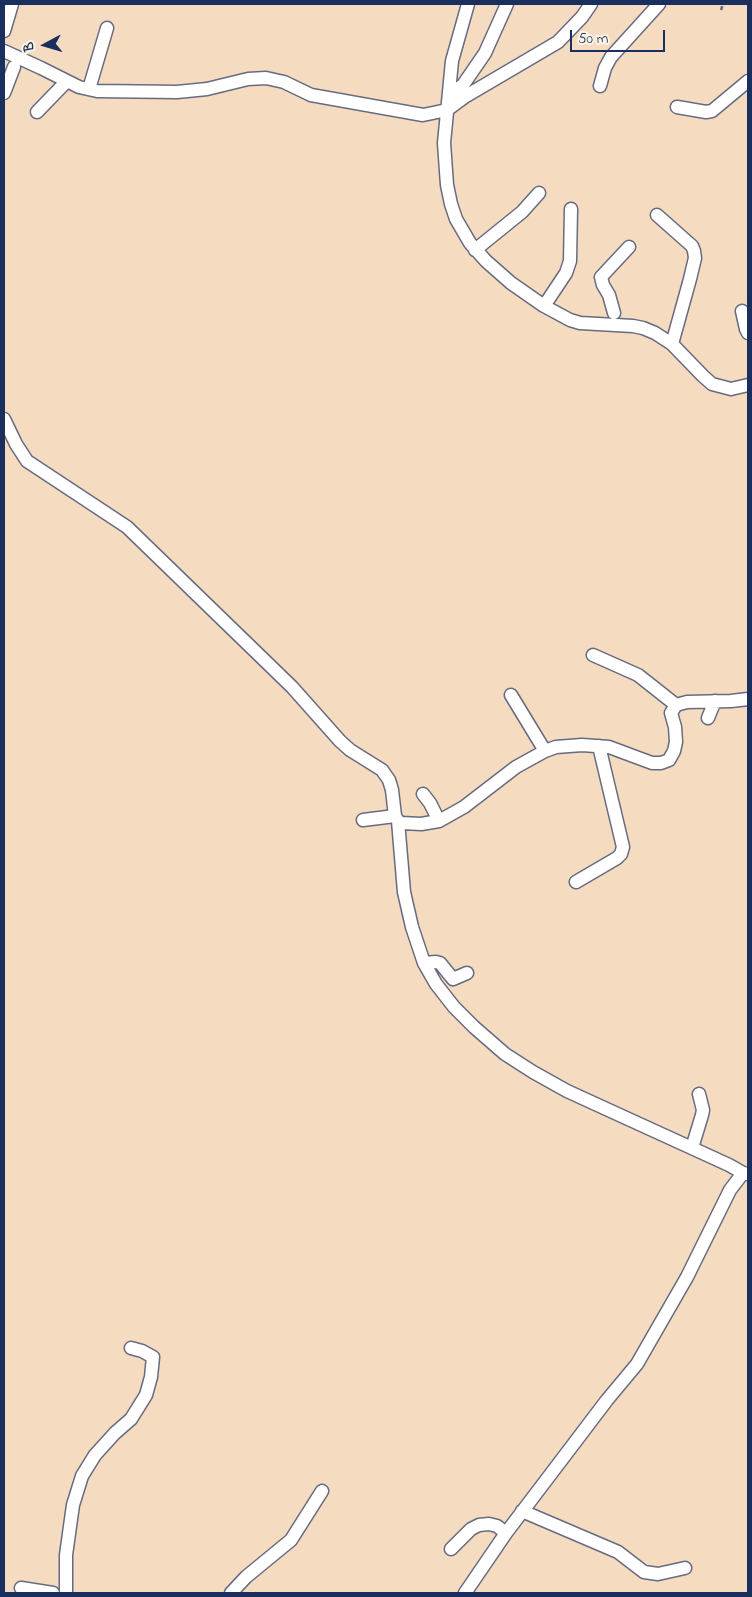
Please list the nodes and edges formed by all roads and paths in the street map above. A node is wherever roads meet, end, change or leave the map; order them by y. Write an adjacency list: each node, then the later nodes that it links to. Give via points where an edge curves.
1 (12, 4): 9 (street)
2 (468, 4): 17 (street, via 452,61)
3 (507, 4): 17 (street, via 484,53 462,84)
4 (591, 4): 19 (street, via 558,42)
5 (659, 4): 14 (street, via 611,56)
6 (723, 4): 7 (path)
7 (721, 10)
8 (107, 28): 15 (street)
9 (4, 31)
10 (4, 51): 11 (street)
11 (16, 63): 12 (street); 16 (street)
12 (67, 81): 15 (street); 20 (street)
13 (748, 81): 18 (street, via 712,111)
14 (600, 86)
15 (89, 90): 19 (street, via 177,92 266,78 284,82 311,95 410,113 423,115)
16 (4, 93)
17 (449, 95): 19 (street)
18 (677, 107)
19 (446, 110): 25 (street, via 447,184 456,219)
20 (37, 112)
21 (539, 193): 25 (street, via 522,212)
22 (571, 209): 26 (street, via 570,261 566,274)
23 (657, 215): 30 (street, via 692,246 695,258)
24 (629, 246): 28 (street, via 601,277)
25 (475, 250): 26 (street, via 496,272)
26 (544, 306): 28 (street, via 580,323)
27 (742, 311): 29 (street)
28 (615, 320): 30 (street, via 655,333)
29 (748, 333)
30 (672, 344): 31 (street, via 712,384 731,389)
31 (748, 385)
32 (4, 419): 42 (street, via 27,461 127,527 292,687 340,741 382,770 392,790)
33 (593, 655): 37 (street, via 638,676)
34 (511, 695): 40 (street)
35 (748, 699): 36 (street)
36 (716, 701): 37 (street); 38 (street)
37 (676, 705): 39 (street, via 671,713 676,742 669,760 652,763 609,746)
38 (708, 718)
39 (599, 746): 40 (street); 45 (street, via 623,847 617,858)
40 (545, 750): 44 (street)
41 (423, 794): 44 (street)
42 (396, 819): 43 (street); 44 (street, via 411,824); 46 (street, via 404,892)
43 (363, 820)
44 (440, 821)
45 (576, 882)
46 (424, 963): 47 (street, via 440,963 453,979); 49 (street, via 454,1007 506,1054 567,1091)
47 (467, 972)
48 (699, 1094): 49 (street, via 703,1110)
49 (692, 1148): 50 (street)
50 (746, 1174): 53 (street, via 730,1190 687,1277 637,1364)
51 (131, 1348): 59 (street, via 153,1357 151,1377 146,1395 131,1419 95,1456 82,1476 73,1506 66,1555)
52 (322, 1491): 60 (street, via 291,1540)
53 (522, 1511): 54 (street); 56 (street, via 618,1552 644,1572 658,1574)
54 (506, 1533): 55 (street, via 497,1526 479,1525 470,1529); 61 (street)
55 (452, 1548)
56 (685, 1568)
57 (21, 1588): 58 (street)
58 (53, 1593)
59 (66, 1593)
60 (231, 1593)
61 (465, 1593)

